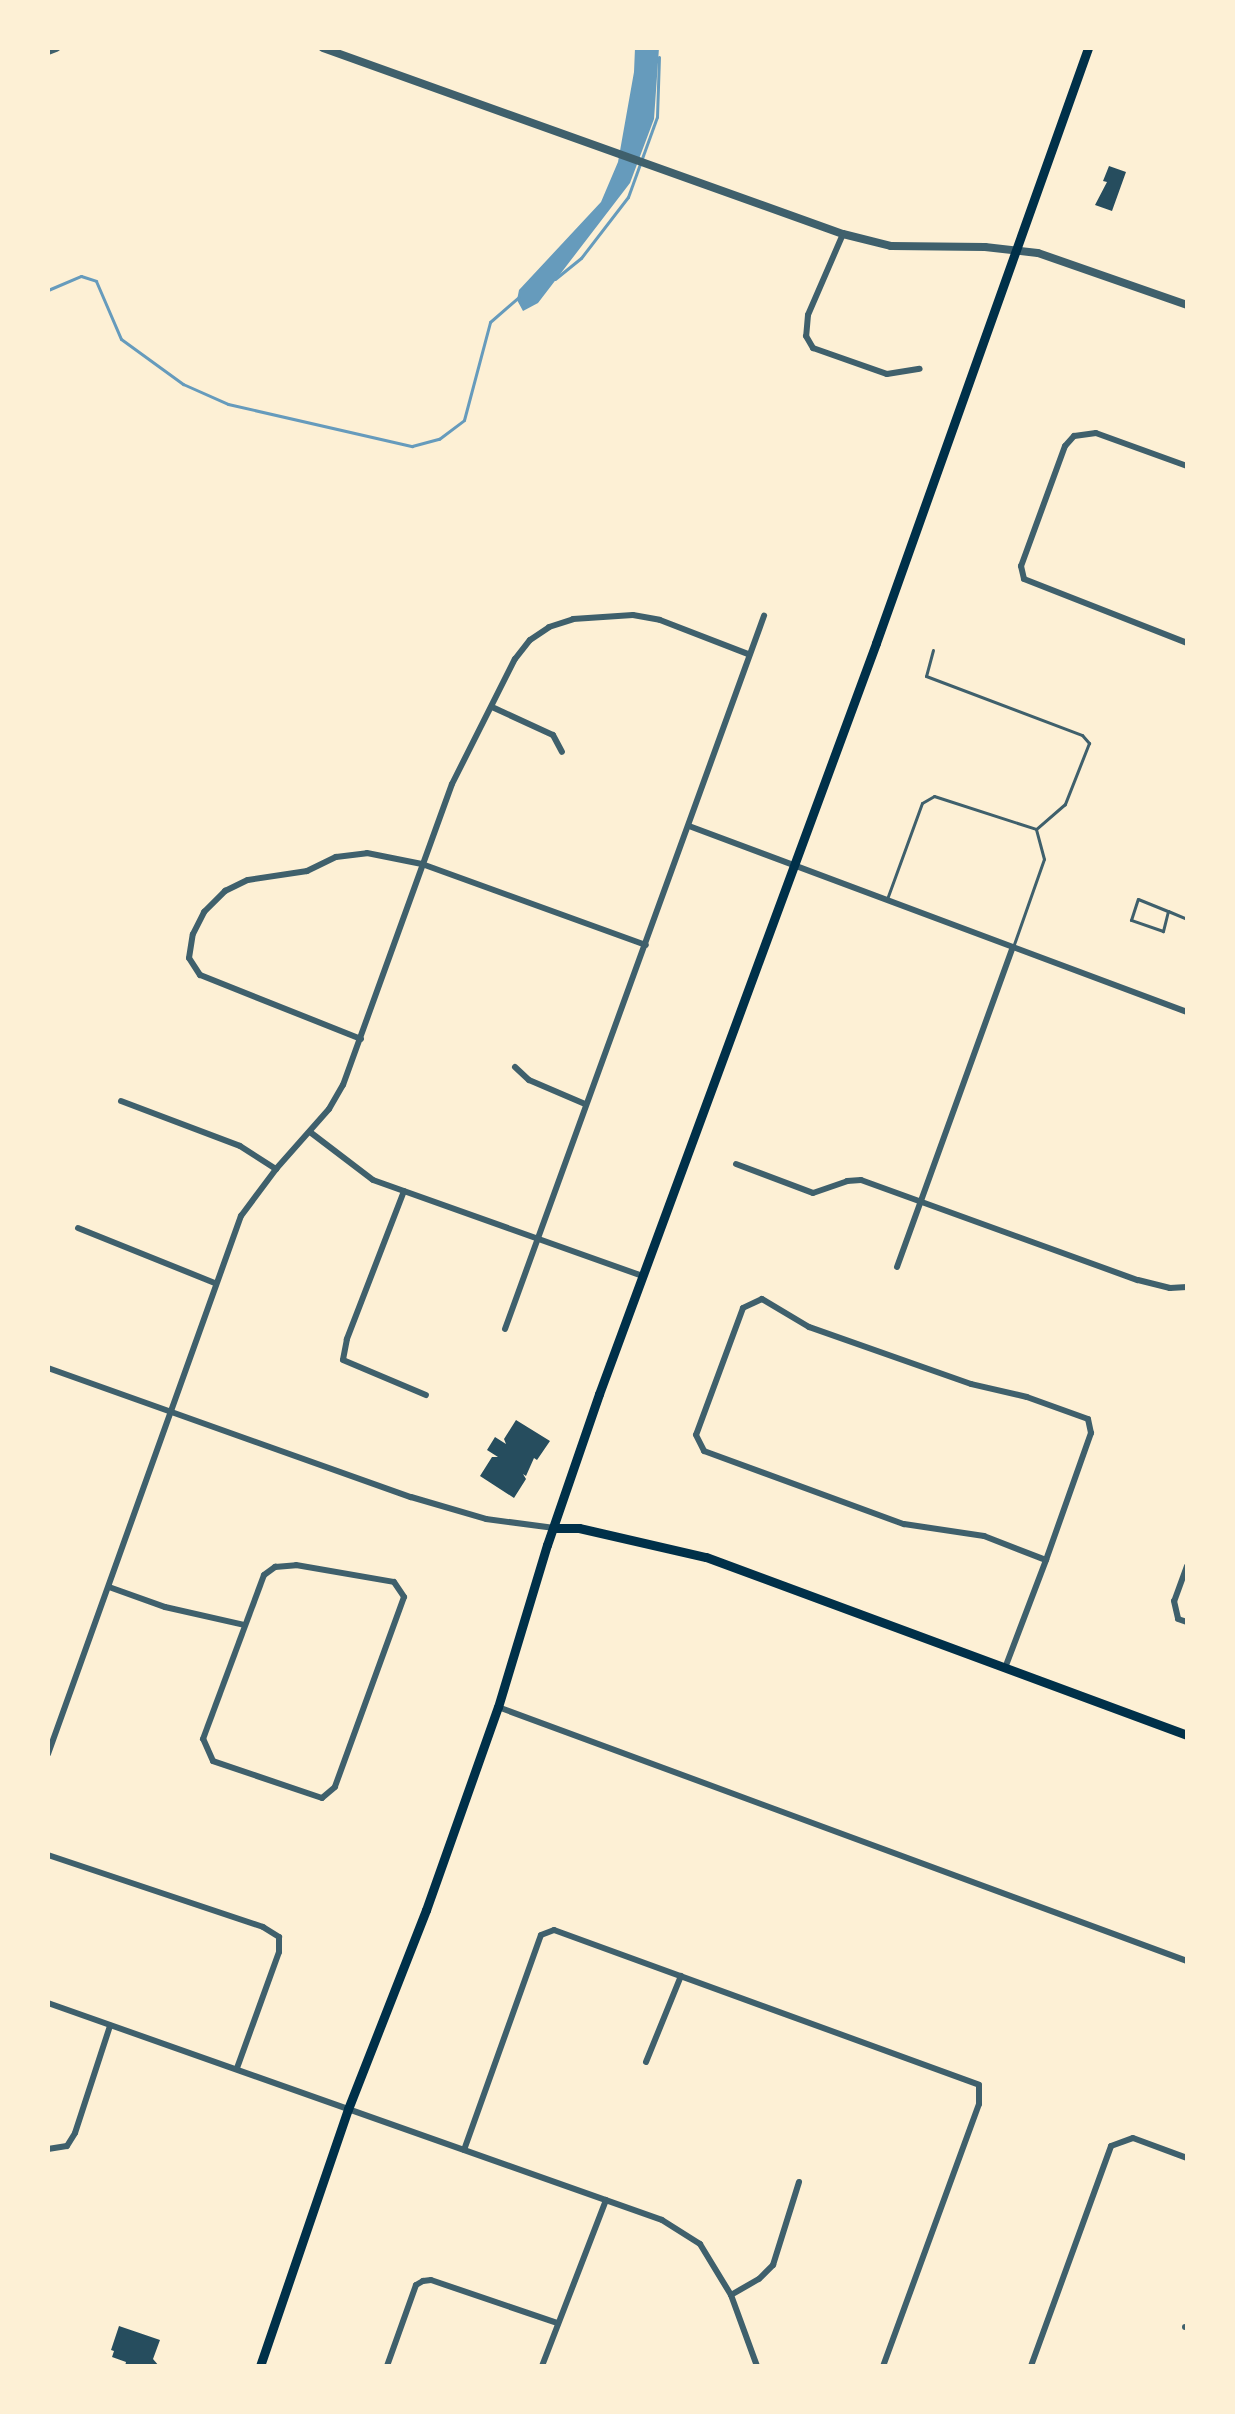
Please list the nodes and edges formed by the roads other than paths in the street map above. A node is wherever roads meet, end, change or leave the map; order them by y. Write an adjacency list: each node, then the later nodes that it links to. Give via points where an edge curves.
1 (56, 48): 4 (street)
2 (323, 48): 5 (street)
3 (1088, 48): 6 (main road)
4 (48, 51)
5 (843, 234): 6 (street, via 891,246); 8 (street, via 808,315 806,336 813,348 887,374)
6 (1016, 249): 7 (street); 19 (main road)
7 (1187, 305)
8 (920, 369)
9 (1187, 466): 11 (street, via 1096,433 1074,436 1065,446 1021,566 1024,579)
10 (764, 616): 13 (street)
11 (1187, 643)
12 (933, 650): 17 (lane, via 926,676 1082,735 1089,743 1065,804)
13 (748, 654): 14 (street, via 660,620 633,615 573,619 530,640); 16 (street)
14 (492, 707): 15 (street, via 553,735); 18 (street, via 452,784)
15 (562, 752)
16 (689, 826): 19 (street); 23 (street)
17 (1036, 829): 20 (lane, via 934,796 922,803); 24 (lane, via 1044,859)
18 (422, 864): 23 (street); 26 (street); 26 (street, via 367,853 336,857 307,871 248,880 225,891 204,912 193,934 189,958 200,975)
19 (792, 865): 20 (street); 38 (main road)
20 (886, 901): 24 (street)
21 (1168, 911): 21 (lane, via 1163,931 1131,920 1138,899); 22 (lane)
22 (1187, 919)
23 (646, 945): 29 (street)
24 (1013, 947): 25 (street); 34 (street)
25 (1187, 1012)
26 (361, 1039): 30 (street, via 343,1085)
27 (515, 1067): 29 (street, via 529,1080)
28 (121, 1101): 32 (street, via 240,1146)
29 (585, 1104): 36 (street)
30 (310, 1132): 32 (street); 33 (street, via 373,1180)
31 (736, 1164): 34 (street, via 813,1193 861,1180)
32 (276, 1169): 39 (street, via 241,1216)
33 (404, 1191): 36 (street); 43 (street, via 343,1360)
34 (920, 1201): 37 (street); 40 (street, via 1138,1280)
35 (78, 1228): 39 (street)
36 (538, 1238): 38 (street); 41 (street)
37 (897, 1267)
38 (642, 1276): 45 (main road)
39 (215, 1283): 44 (street)
40 (1187, 1287)
41 (505, 1329)
42 (48, 1368): 44 (street)
43 (426, 1395)
44 (171, 1412): 45 (street, via 421,1500 486,1519); 48 (street)
45 (554, 1528): 51 (main road, via 579,1528 706,1557); 52 (main road)
46 (1046, 1560): 46 (street, via 1091,1433 1088,1419 809,1327 762,1299 743,1308 696,1435 704,1451 904,1524 984,1536); 51 (street)
47 (1187, 1566): 49 (street, via 1174,1601 1178,1619)
48 (109, 1587): 50 (street, via 165,1607); 54 (street)
49 (1187, 1622)
50 (244, 1625): 50 (street, via 203,1739 206,1750 213,1761 241,1773 322,1798 335,1787 403,1593 394,1582 296,1565 275,1567 264,1575)
51 (1005, 1669): 53 (main road)
52 (498, 1707): 56 (street); 62 (main road)
53 (1187, 1735)
54 (48, 1754)
55 (48, 1855): 61 (street, via 263,1927 279,1937 279,1952)
56 (1187, 1961)
57 (681, 1976): 60 (street); 64 (street, via 568,1934 554,1930 541,1935); 74 (street, via 979,2085 979,2104)
58 (48, 2003): 59 (street)
59 (110, 2026): 61 (street); 63 (street, via 75,2133 67,2146)
60 (646, 2062)
61 (237, 2068): 62 (street)
62 (348, 2109): 64 (street); 70 (main road)
63 (48, 2149)
64 (464, 2150): 67 (street)
65 (1187, 2158): 75 (street, via 1133,2138 1111,2146)
66 (799, 2182): 68 (street, via 773,2265)
67 (606, 2200): 68 (street, via 662,2220 700,2244); 69 (street)
68 (731, 2295): 73 (street)
69 (557, 2323): 71 (street, via 423,2281 416,2285); 72 (street)
70 (260, 2366)
71 (387, 2366)
72 (542, 2366)
73 (757, 2366)
74 (883, 2366)
75 (1031, 2366)

